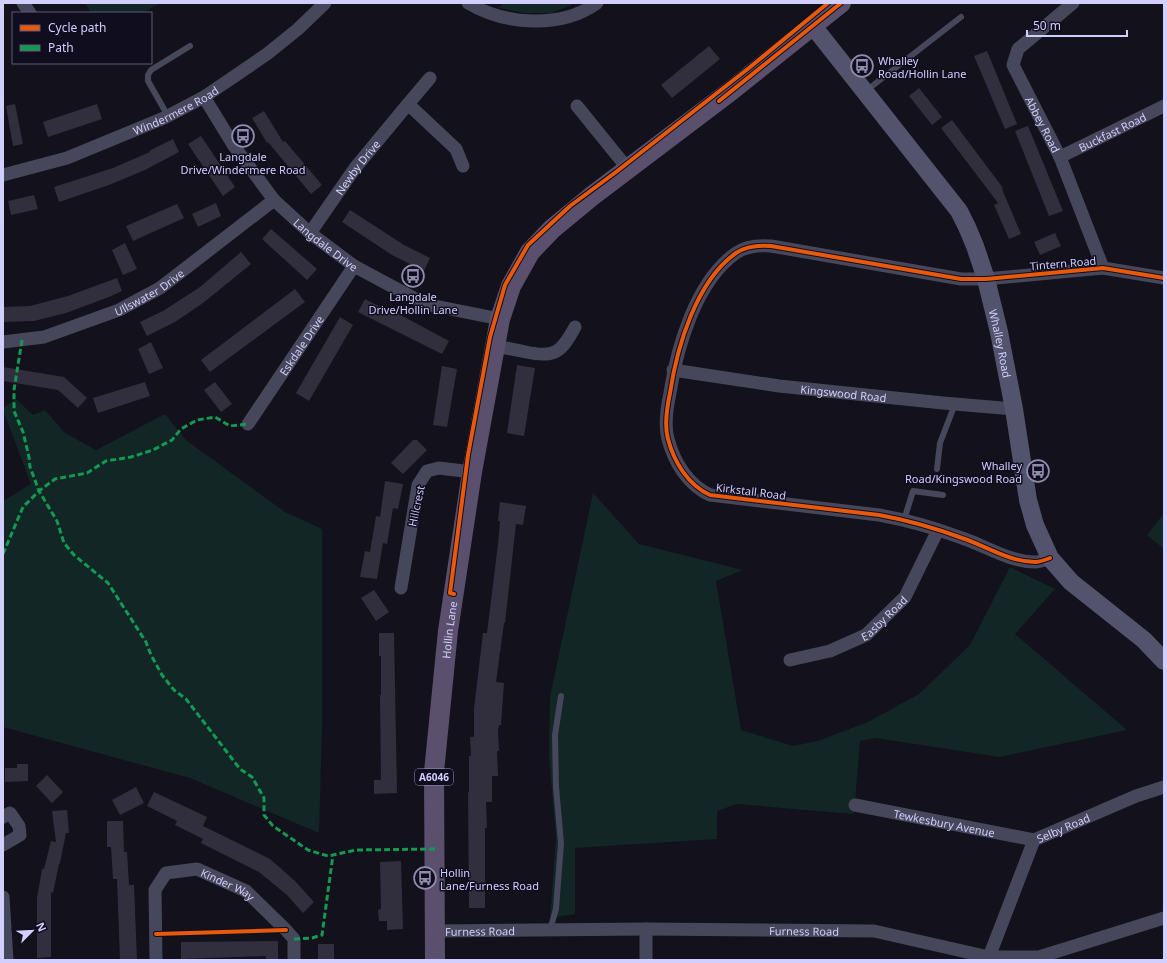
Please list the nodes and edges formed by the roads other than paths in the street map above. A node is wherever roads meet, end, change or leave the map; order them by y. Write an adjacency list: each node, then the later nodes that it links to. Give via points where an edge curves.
1 (23, 3): 7 (street)
2 (325, 3): 13 (street, Windermere Road, via 267,54)
3 (468, 3): 4 (street, via 475,8 507,18 546,21 570,16)
4 (597, 3)
5 (841, 3): 9 (main road, Hollin Lane / A6046)
6 (1073, 3): 18 (street, Abbey Road, via 1018,49 1013,65)
7 (29, 12)
8 (961, 17): 12 (lane)
9 (813, 26): 12 (street, Whalley Road); 20 (main road, Hollin Lane / A6046)
10 (190, 46): 17 (lane, via 151,70 148,75 148,81)
11 (430, 78): 14 (street, Newby Drive)
12 (866, 91): 27 (street, Whalley Road, via 959,211)
13 (204, 97): 17 (street, Windermere Road); 22 (street, Langdale Drive, via 234,146)
14 (408, 104): 19 (street, via 456,149); 23 (street, Newby Drive, via 356,168)
15 (577, 106): 20 (street)
16 (1164, 106): 18 (street, Buckfast Road)
17 (168, 116): 21 (street, Windermere Road, via 67,158)
18 (1060, 157): 25 (street, Abbey Road)
19 (463, 166)
20 (628, 169): 28 (main road, Hollin Lane / A6046, via 552,229 530,252 511,286)
21 (3, 175)
22 (274, 200): 23 (street, Langdale Drive); 30 (street, Ullswater Drive, via 160,288 119,310 44,337)
23 (310, 232): 24 (street, Langdale Drive)
24 (354, 266): 28 (street, Langdale Drive, via 424,304); 35 (street, Eskdale Drive)
25 (1103, 268): 26 (street, Tintern Road); 27 (street, Tintern Road)
26 (1164, 278)
27 (986, 279): 32 (street, Kirkstall Road, via 949,277 771,246 748,247 737,252 723,264 701,295 687,324); 34 (street, Whalley Road)
28 (500, 319): 31 (main road, Hollin Lane / A6046)
29 (575, 327): 31 (street, via 565,344 551,354 542,356)
30 (3, 342)
31 (496, 346): 37 (main road, Hollin Lane / A6046)
32 (673, 370): 33 (street, Kingswood Road, via 779,386); 39 (street, Kirkstall Road, via 667,437 680,468 700,490 710,495)
33 (954, 404): 34 (street, Kingswood Road); 36 (lane, via 940,443)
34 (1014, 409): 41 (street, Whalley Road, via 1028,500 1035,525)
35 (248, 424)
36 (937, 469)
37 (472, 472): 42 (street, Hillcrest, via 433,469 427,471 418,485); 55 (main road, Hollin Lane / A6046, via 448,631 434,772)
38 (943, 495): 39 (lane, via 913,492)
39 (904, 520): 40 (street, Kirkstall Road)
40 (938, 530): 41 (street, Kirkstall Road, via 985,546 1006,557 1036,562); 43 (street, Easby Road, via 905,597 866,635 830,651)
41 (1050, 558): 44 (street, Whalley Road, via 1072,582 1144,640)
42 (401, 588)
43 (790, 660)
44 (1164, 661)
45 (561, 696): 53 (lane, via 556,734 556,787 561,844 556,909)
46 (1164, 787): 49 (street, Selby Road, via 1136,796)
47 (855, 805): 49 (street, Tewkesbury Avenue)
48 (3, 817): 50 (street, via 10,814 19,826 20,835)
49 (1034, 840): 56 (street, Selby Road)
50 (3, 845)
51 (3, 897): 57 (street)
52 (1164, 918): 56 (street, Furness Road, via 1039,957)
53 (550, 930): 54 (street, Furness Road); 55 (street, Furness Road)
54 (646, 930): 56 (street, Furness Road, via 874,931); 61 (street)
55 (436, 931): 60 (main road, Hollin Lane / A6046)
56 (989, 957)
57 (7, 960)
58 (156, 960): 59 (street, Kinder Way, via 155,890 166,873 197,869 246,891 294,939)
59 (294, 960)
60 (435, 960)
61 (646, 960)

